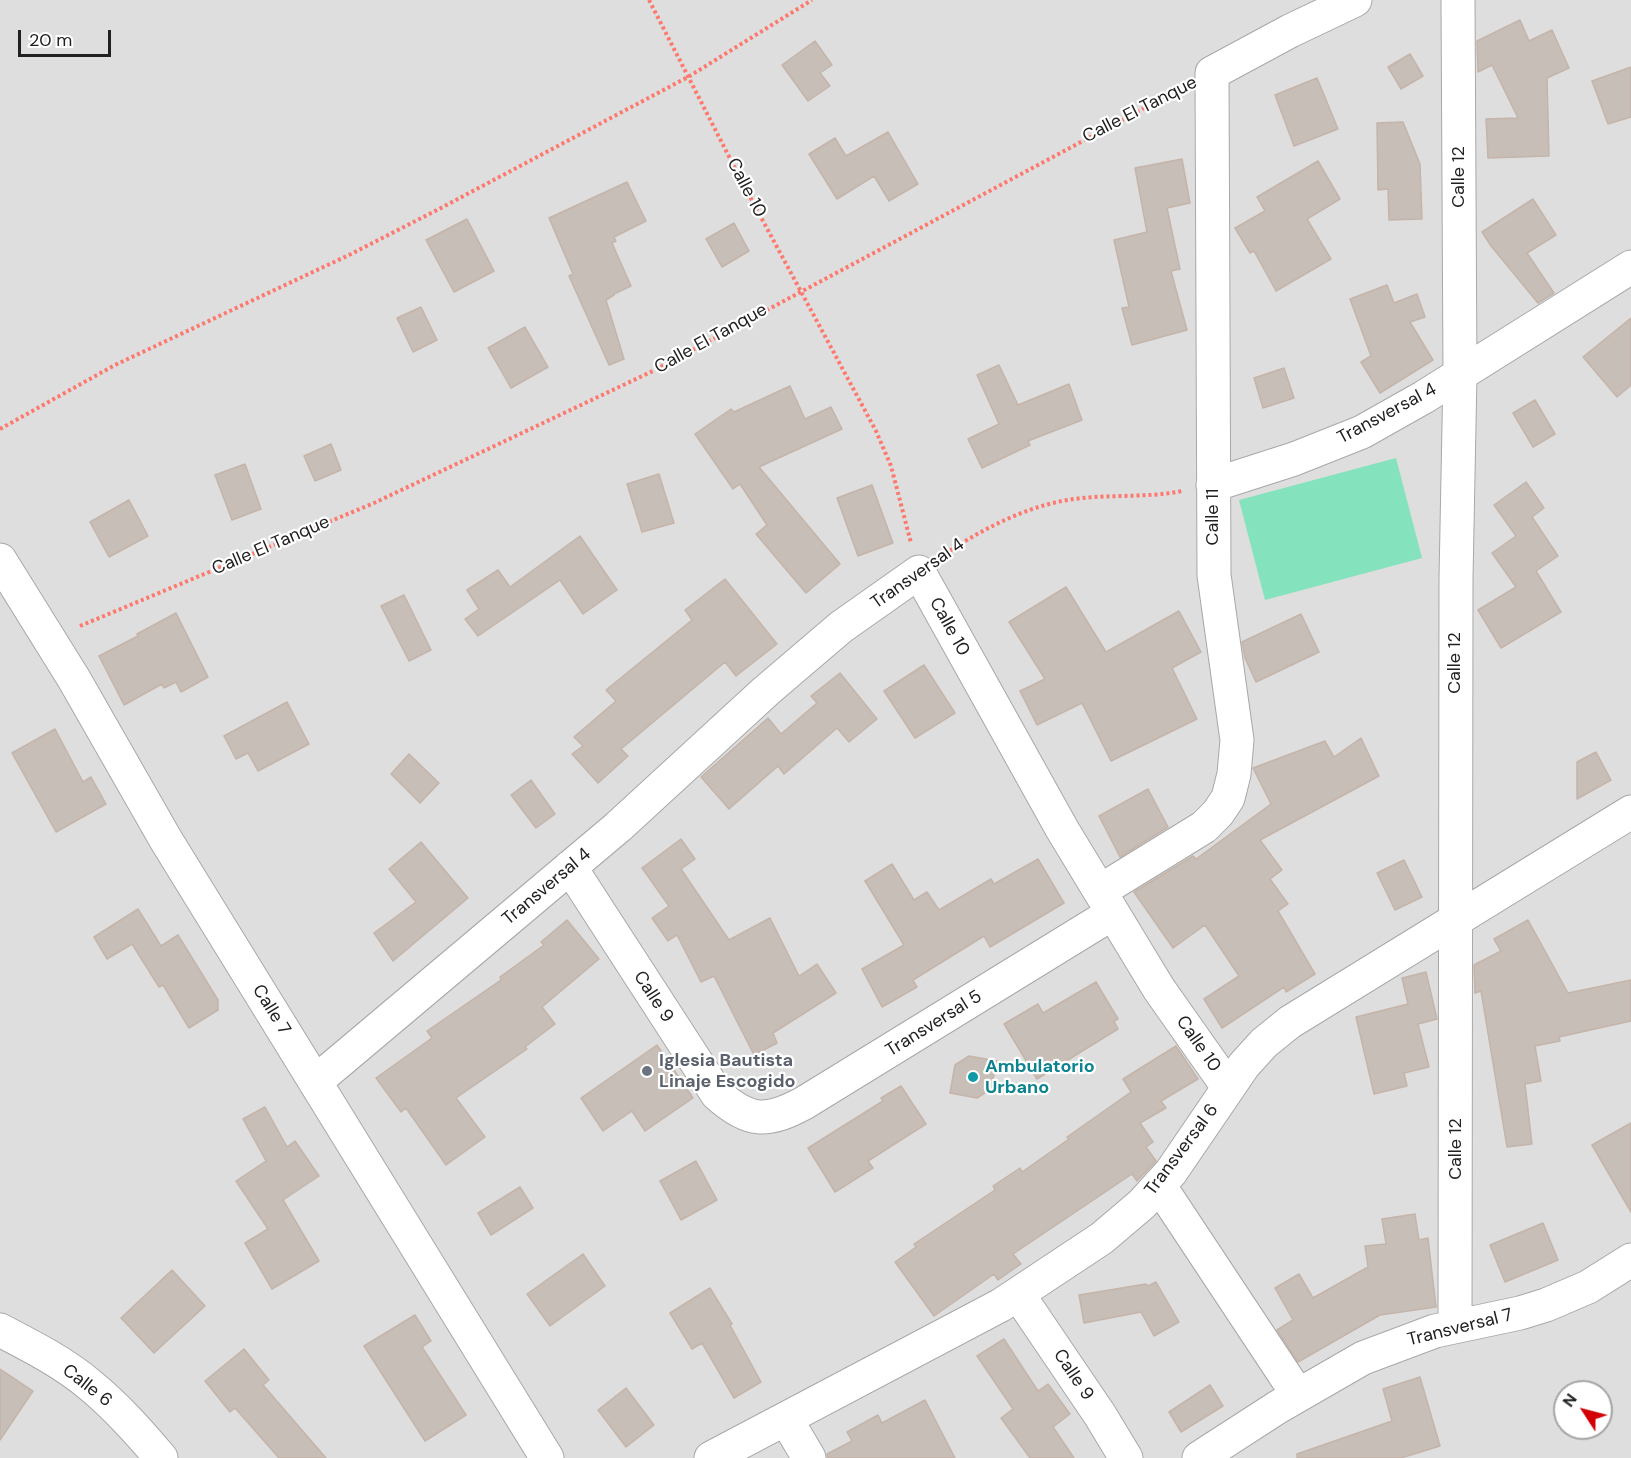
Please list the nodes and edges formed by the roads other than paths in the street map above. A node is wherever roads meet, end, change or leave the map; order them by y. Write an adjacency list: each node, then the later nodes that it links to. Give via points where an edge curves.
1 (1354, 0): 3 (street, Calle El Tanque)
2 (1458, 0): 5 (street, Calle 12)
3 (1212, 73): 6 (street, Calle 11)
4 (1631, 267): 5 (street, Transversal 4)
5 (1460, 374): 6 (street, Transversal 4, via 1362,432); 12 (street, Calle 12)
6 (1213, 485): 11 (street, Calle 11, via 1214,575 1237,740 1228,798 1204,827)
7 (0, 560): 13 (street, Calle 7)
8 (919, 572): 10 (street, Transversal 4, via 841,627); 11 (street, Calle 10)
9 (1631, 812): 12 (street, Transversal 6)
10 (570, 867): 13 (street, Transversal 4); 15 (street, Calle 9, via 717,1094)
11 (1107, 902): 14 (street, Calle 10, via 1160,989); 15 (street, Transversal 5, via 804,1103 764,1118)
12 (1456, 921): 14 (street, Transversal 6, via 1290,1022 1264,1043); 19 (street, Calle 12)
13 (315, 1082): 24 (street, Calle 7)
14 (1228, 1087): 16 (street, Transversal 6)
15 (748, 1116)
16 (1159, 1185): 18 (street, Transversal 6, via 1102,1238); 21 (street)
17 (1631, 1260): 19 (street, Transversal 7, via 1588,1287 1546,1305)
18 (1018, 1294): 22 (street, Transversal 6); 27 (street, Calle 9)
19 (1455, 1326): 21 (street, Transversal 7, via 1363,1358)
20 (0, 1330): 23 (street, Calle 6, via 89,1384 129,1421)
21 (1298, 1395): 28 (street, Transversal 7)
22 (786, 1419): 25 (street, Transversal 6); 26 (street)
23 (159, 1458)
24 (547, 1458)
25 (711, 1458)
26 (809, 1458)
27 (1126, 1458)
28 (1199, 1458)

